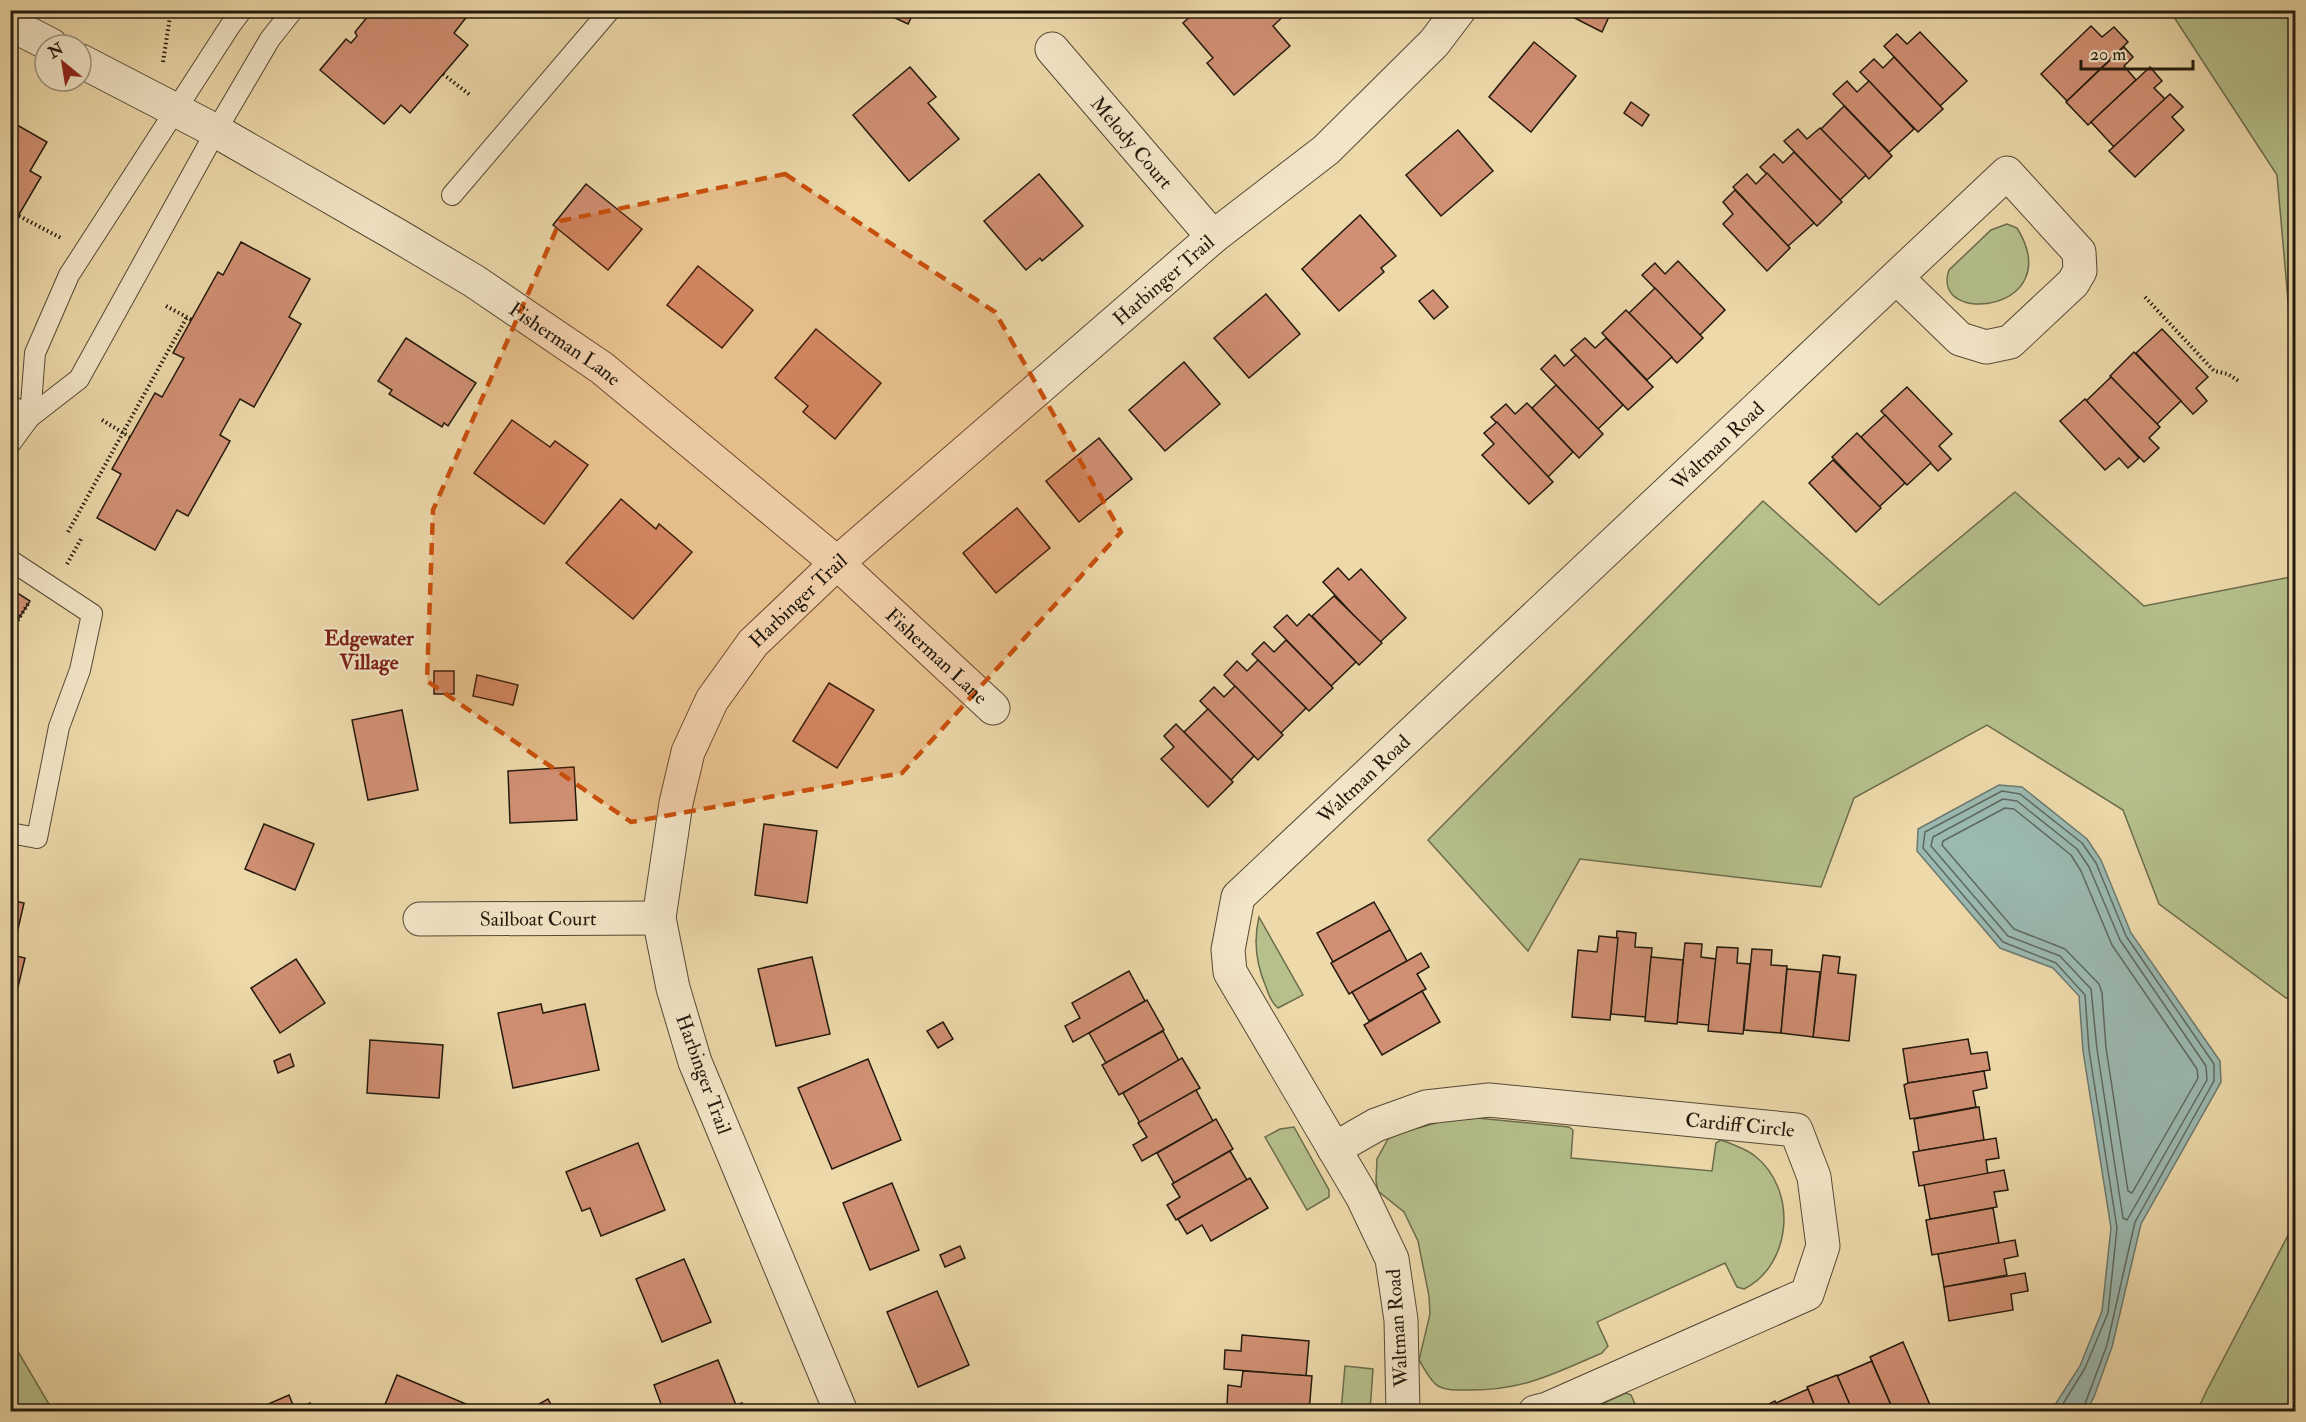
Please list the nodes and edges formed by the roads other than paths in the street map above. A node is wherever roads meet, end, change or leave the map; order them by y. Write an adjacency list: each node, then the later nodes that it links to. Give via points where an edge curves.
1 (242, 10): 9 (lane)
2 (293, 10): 10 (lane, via 270,39)
3 (610, 10): 11 (lane)
4 (1459, 10): 12 (street, Harbinger Trail, via 1434,44 1326,150)
5 (10, 24): 6 (street)
6 (33, 36)
7 (1052, 49): 12 (street, Melody Court)
8 (93, 66): 9 (street, Fisherman Lane)
9 (177, 111): 10 (street, Fisherman Lane); 15 (lane, via 69,275 35,353)
10 (216, 131): 15 (lane, via 78,379); 18 (street, Fisherman Lane, via 474,281 602,368)
11 (453, 195)
12 (1213, 237): 18 (street, Harbinger Trail)
13 (1897, 278): 13 (street, Waltman Road, via 2007,173 2079,252 2080,271 2073,283 2010,342 1986,347 1960,339); 23 (street, Waltman Road, via 1238,897 1228,950 1230,972)
14 (10, 405): 15 (lane)
15 (30, 417): 16 (lane)
16 (10, 444)
17 (10, 560): 20 (lane, via 92,614 80,670 59,727 37,838)
18 (837, 563): 19 (street, Fisherman Lane); 21 (street, Harbinger Trail, via 753,643 712,700 688,752)
19 (993, 708)
20 (10, 833)
21 (658, 918): 22 (street, Sailboat Court); 24 (street, Harbinger Trail, via 695,1062)
22 (420, 919)
23 (1334, 1149): 25 (street, Waltman Road, via 1392,1259 1401,1320); 26 (street, Cardiff Circle, via 1376,1125 1425,1107 1489,1100 1796,1130 1814,1177 1823,1246 1807,1294)
24 (841, 1412)
25 (1403, 1412)
26 (1535, 1412)

